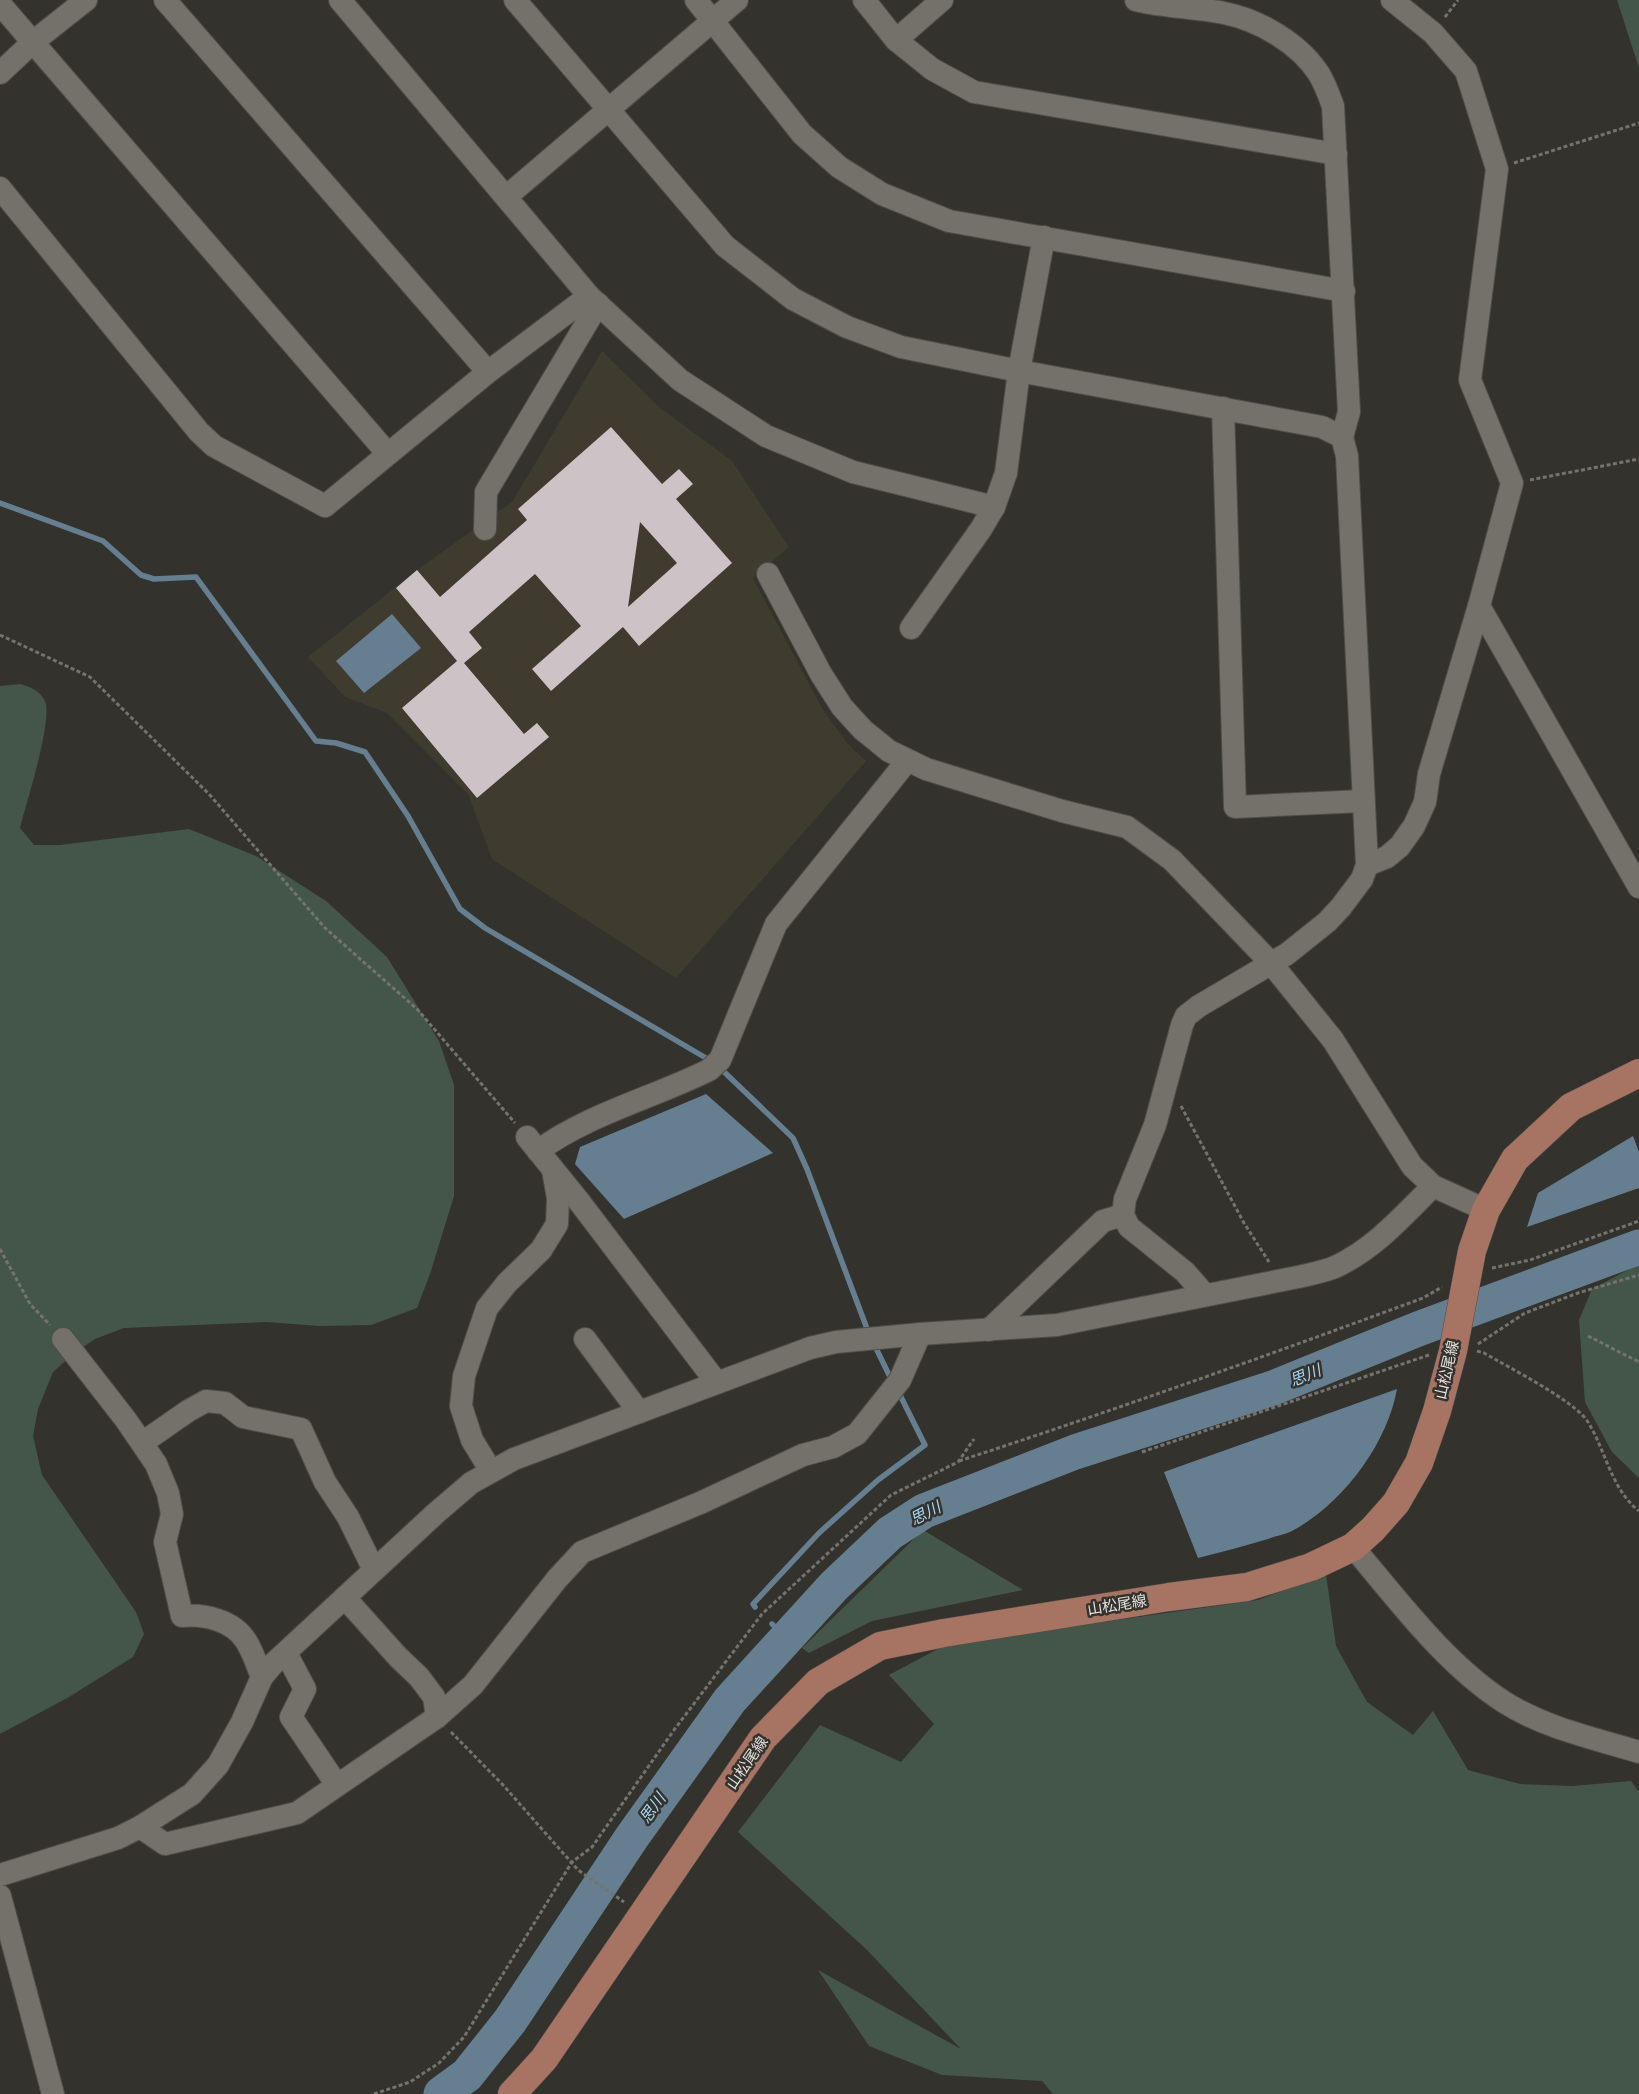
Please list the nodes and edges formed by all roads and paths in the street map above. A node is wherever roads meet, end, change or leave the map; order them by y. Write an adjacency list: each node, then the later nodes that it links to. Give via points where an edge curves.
1 (86, 0): 14 (street)
2 (165, 0): 26 (street)
3 (340, 0): 21 (street)
4 (515, 0): 16 (street)
5 (696, 0): 12 (street)
6 (736, 0): 12 (street)
7 (864, 0): 13 (street)
8 (942, 0): 13 (street)
9 (1136, 0): 18 (street, via 1225,13 1283,38 1306,57 1323,83 1333,106)
10 (1392, 0): 19 (street, via 1433,33 1466,71)
11 (0, 4): 14 (street)
12 (712, 20): 16 (street); 22 (street, via 802,134 839,166 882,194 949,221)
13 (896, 40): 18 (street, via 932,70 974,92)
14 (33, 42): 15 (street); 29 (street)
15 (0, 73)
16 (607, 109): 21 (street); 25 (street, via 725,246 793,299 846,327 901,347)
17 (1639, 123): 19 (path)
18 (1336, 154): 23 (street)
19 (1497, 169): 31 (street, via 1470,380)
20 (0, 188): 29 (street, via 214,446 326,506)
21 (506, 197): 24 (street)
22 (1044, 237): 23 (street); 25 (street)
23 (1344, 291): 28 (street, via 1349,412)
24 (593, 300): 26 (street); 32 (street, via 680,380 766,436 853,472); 33 (street, via 486,492)
25 (1019, 371): 27 (street); 32 (street, via 1006,473)
26 (488, 372): 29 (street)
27 (1223, 408): 28 (street, via 1322,427); 39 (street, via 1235,807)
28 (1342, 437): 39 (street, via 1347,456)
29 (388, 454)
30 (1639, 459): 31 (path)
31 (1512, 483): 35 (street)
32 (994, 507): 36 (street)
33 (485, 529)
34 (768, 574): 38 (street, via 842,707 875,741)
35 (1479, 606): 40 (street, via 1429,774 1425,802 1400,846 1387,858); 41 (street)
36 (911, 628)
37 (0, 635): 45 (path, via 90,677 209,794 325,928 417,1009)
38 (907, 761): 42 (street, via 1062,811 1127,827 1172,860); 45 (street, via 776,924 715,1065 556,1138)
39 (1363, 801): 40 (street)
40 (1367, 865): 42 (street, via 1362,879 1336,912 1287,954)
41 (1639, 887)
42 (1271, 963): 44 (street, via 1186,1016); 47 (street, via 1333,1040 1412,1166)
43 (1639, 1073): 48 (main road, 山松尾線, via 1571,1106 1515,1159)
44 (1164, 1091): 49 (street, via 1155,1125 1125,1199); 54 (path, via 1186,1111)
45 (533, 1144): 46 (street)
46 (554, 1170): 63 (street); 69 (street, via 558,1224 542,1250 487,1308 464,1376 461,1406 472,1440)
47 (1432, 1186): 48 (street); 54 (street, via 1381,1238 1358,1254 1334,1267)
48 (1486, 1210): 53 (main road, 山松尾線)
49 (1124, 1215): 55 (street, via 1129,1227 1185,1272); 56 (street, via 1103,1221)
50 (1639, 1221): 53 (path)
51 (0, 1249): 60 (path, via 30,1304)
52 (1639, 1275): 70 (path, via 1578,1292 1525,1313 1471,1349 1484,1353 1566,1402 1588,1420 1614,1481)
53 (1466, 1280): 61 (main road, 山松尾線); 68 (path, via 1263,1358)
54 (1278, 1281): 55 (street)
55 (1205, 1295): 56 (street, via 1057,1325)
56 (989, 1330): 57 (street)
57 (920, 1334): 63 (street, via 810,1348); 76 (street, via 894,1387 857,1434 833,1447 803,1454 700,1503 582,1552 557,1578 473,1685)
58 (1588, 1336): 62 (path)
59 (585, 1339): 64 (street)
60 (64, 1340): 66 (street)
61 (1453, 1347): 67 (path); 71 (main road, 山松尾線, via 1437,1411 1419,1463 1396,1503)
62 (1639, 1362)
63 (717, 1383): 64 (street)
64 (639, 1412): 69 (street, via 514,1459)
65 (974, 1439): 68 (path)
66 (142, 1443): 72 (street, via 206,1401 225,1403 243,1417 301,1429 325,1482 348,1517); 75 (street, via 156,1464 168,1493 172,1514 165,1542 182,1616 213,1618 233,1628 245,1639)
67 (1142, 1452)
68 (958, 1462): 80 (path, via 891,1496 762,1614 674,1730 592,1847)
69 (491, 1472): 72 (street, via 471,1483 436,1512)
70 (1639, 1511)
71 (1353, 1548): 77 (street, via 1447,1654 1504,1702 1566,1731); 86 (main road, 山松尾線, via 1311,1567 1247,1587 944,1632 880,1646 818,1682 763,1738 544,2059)
72 (374, 1570): 73 (street)
73 (345, 1598): 74 (street); 76 (street, via 419,1677 434,1697)
74 (286, 1653): 75 (street); 78 (street, via 305,1689 291,1717)
75 (262, 1677): 79 (street, via 218,1765 192,1794)
76 (437, 1717): 78 (street); 80 (path)
77 (1639, 1752)
78 (337, 1785): 79 (street, via 297,1813 165,1844)
79 (140, 1827): 81 (street, via 118,1838)
80 (572, 1862): 83 (path, via 578,1870); 85 (path, via 464,2037 439,2064 410,2082)
81 (0, 1875)
82 (0, 1896): 84 (street)
83 (620, 1899)
84 (53, 2094)
85 (374, 2094)
86 (512, 2094)

